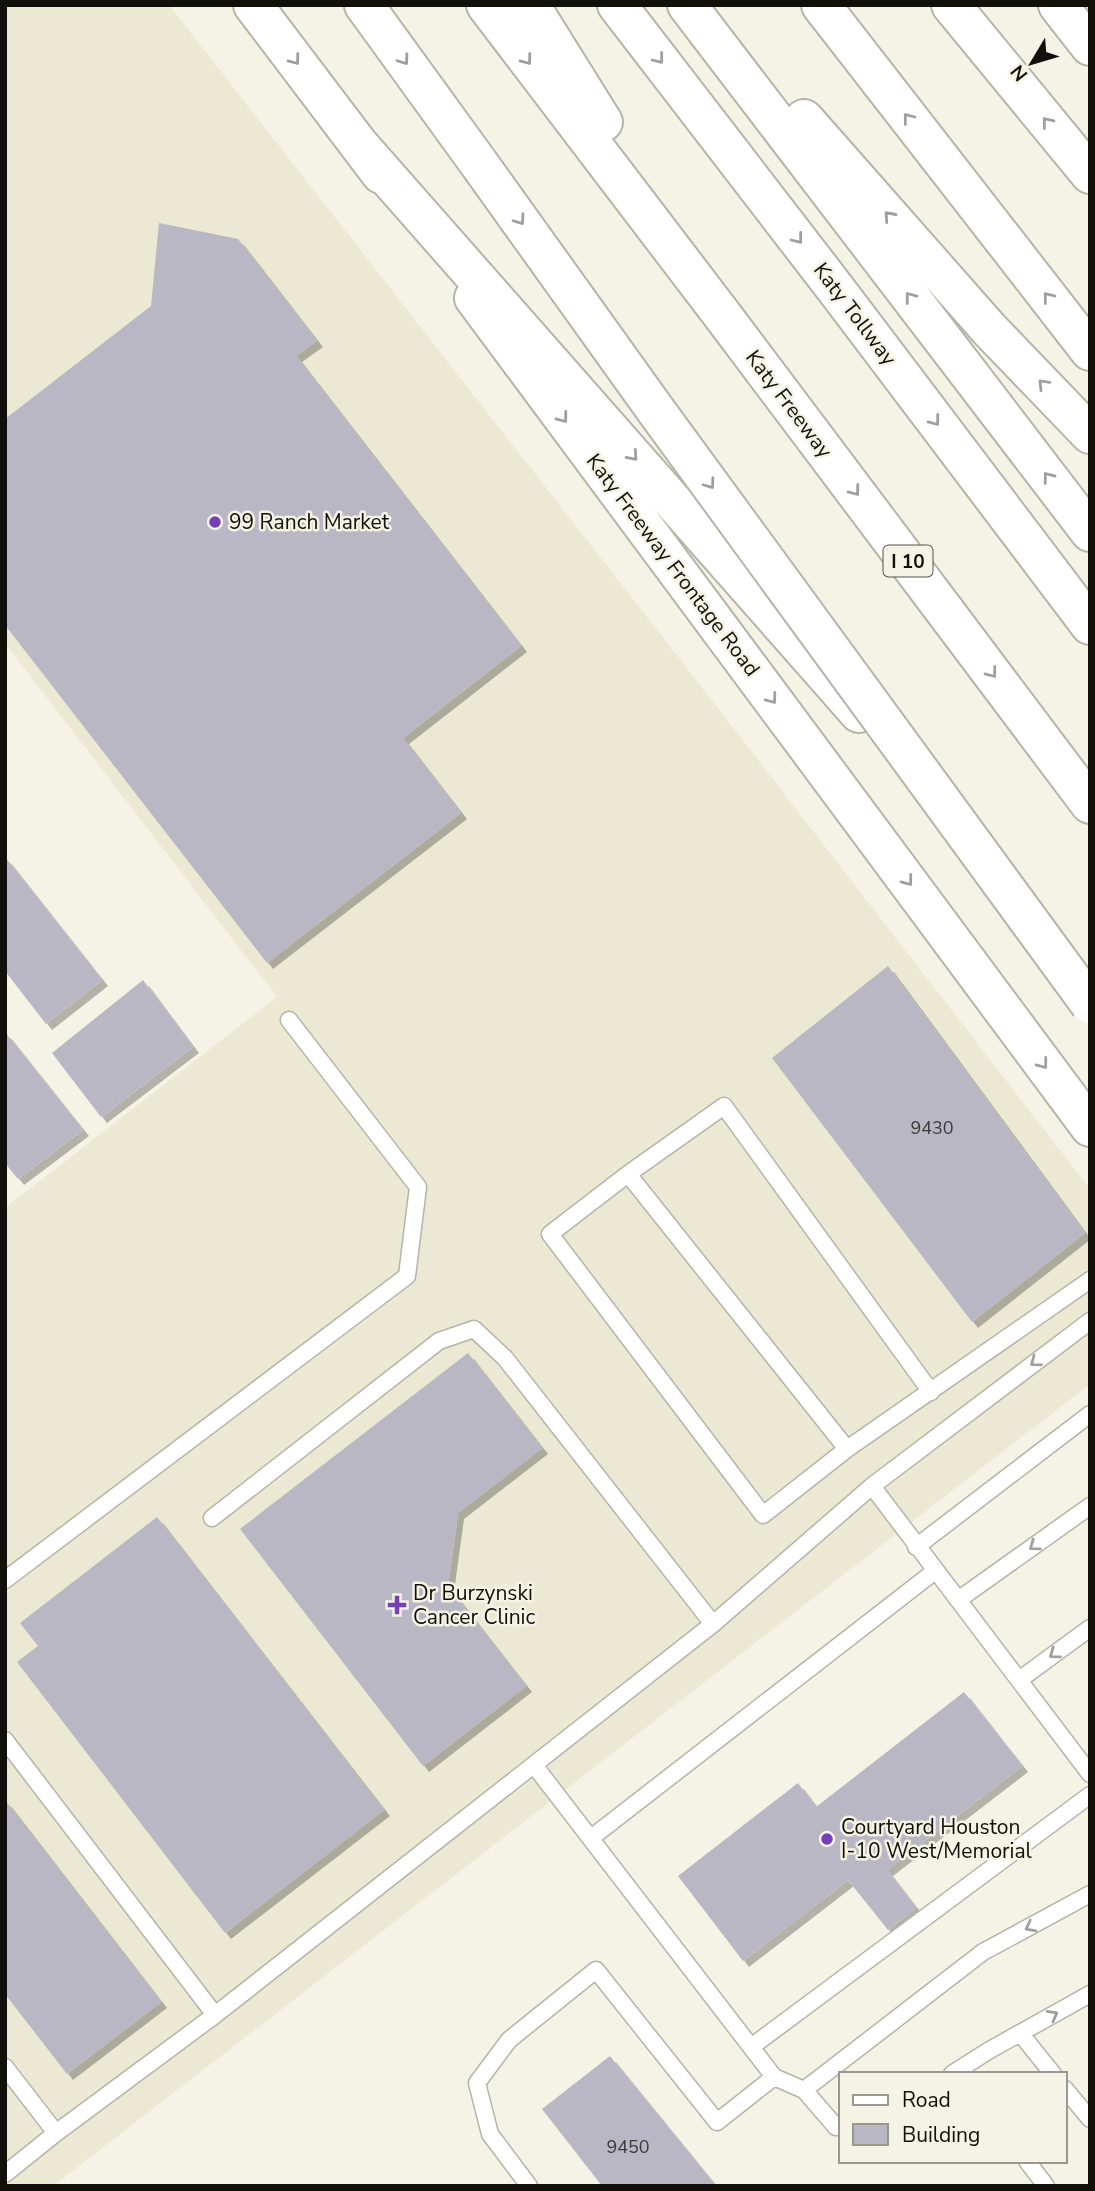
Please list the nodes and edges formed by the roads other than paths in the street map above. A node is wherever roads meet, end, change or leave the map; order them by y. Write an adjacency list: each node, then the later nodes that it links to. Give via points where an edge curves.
1 (253, 5): 12 (main road, Katy Freeway Frontage Road, one-way to 12)
2 (364, 5): 21 (main road, one-way to 21, bridge)
3 (486, 5): 14 (main road, Katy Freeway / I 10, one-way to 14)
4 (530, 5): 14 (main road)
5 (617, 5): 18 (main road, Katy Tollway, one-way to 18)
6 (687, 5): 17 (main road, one-way to 6)
7 (703, 5): 16 (main road, one-way to 7, via 989,329)
8 (821, 5): 15 (main road, one-way to 8)
9 (951, 5): 13 (main road, one-way to 9)
10 (1058, 5): 11 (main road)
11 (1090, 46)
12 (361, 147): 20 (main road, one-way to 20); 23 (main road, Katy Freeway Frontage Road, one-way to 23)
13 (1090, 174)
14 (726, 320): 19 (main road, Katy Freeway / I 10, one-way to 19)
15 (1090, 351)
16 (1090, 434)
17 (1090, 532)
18 (1090, 625)
19 (1090, 804)
20 (1090, 975)
21 (1090, 1004)
22 (289, 1020): 35 (lane, via 418,1187 407,1276)
23 (1090, 1127)
24 (628, 1174): 27 (lane, via 724,1106); 29 (lane); 29 (lane, via 550,1234 763,1515)
25 (1090, 1280): 27 (lane)
26 (1090, 1321): 30 (lane, one-way to 30)
27 (931, 1392): 29 (lane)
28 (1090, 1414): 33 (lane)
29 (847, 1449)
30 (872, 1486): 33 (lane); 37 (lane)
31 (1090, 1506): 36 (lane, one-way to 36)
32 (212, 1518): 37 (lane, via 439,1341 474,1329 505,1358)
33 (916, 1547): 34 (lane)
34 (935, 1571): 36 (lane); 44 (lane)
35 (5, 1580)
36 (958, 1600): 39 (lane)
37 (713, 1623): 41 (lane)
38 (1090, 1629): 39 (lane, one-way to 39)
39 (1018, 1680): 42 (lane)
40 (5, 1740): 47 (lane)
41 (534, 1765): 44 (lane); 47 (lane)
42 (1090, 1774)
43 (1090, 1796): 49 (lane)
44 (591, 1838): 49 (lane)
45 (1090, 1894): 54 (lane, one-way to 54, via 983,1952)
46 (1090, 1994): 48 (lane, one-way to 46)
47 (215, 2015): 58 (lane)
48 (1020, 2033): 51 (lane); 52 (lane)
49 (751, 2047): 53 (lane)
50 (5, 2067): 58 (lane)
51 (956, 2072)
52 (1051, 2072)
53 (774, 2077): 54 (lane); 61 (lane, via 717,2122 596,1970 509,2040 477,2082 490,2134)
54 (804, 2090): 57 (lane)
55 (1067, 2091): 56 (lane)
56 (1090, 2119)
57 (839, 2126)
58 (56, 2133): 60 (lane)
59 (1029, 2163): 62 (lane)
60 (5, 2174)
61 (529, 2186)
62 (1046, 2186)

